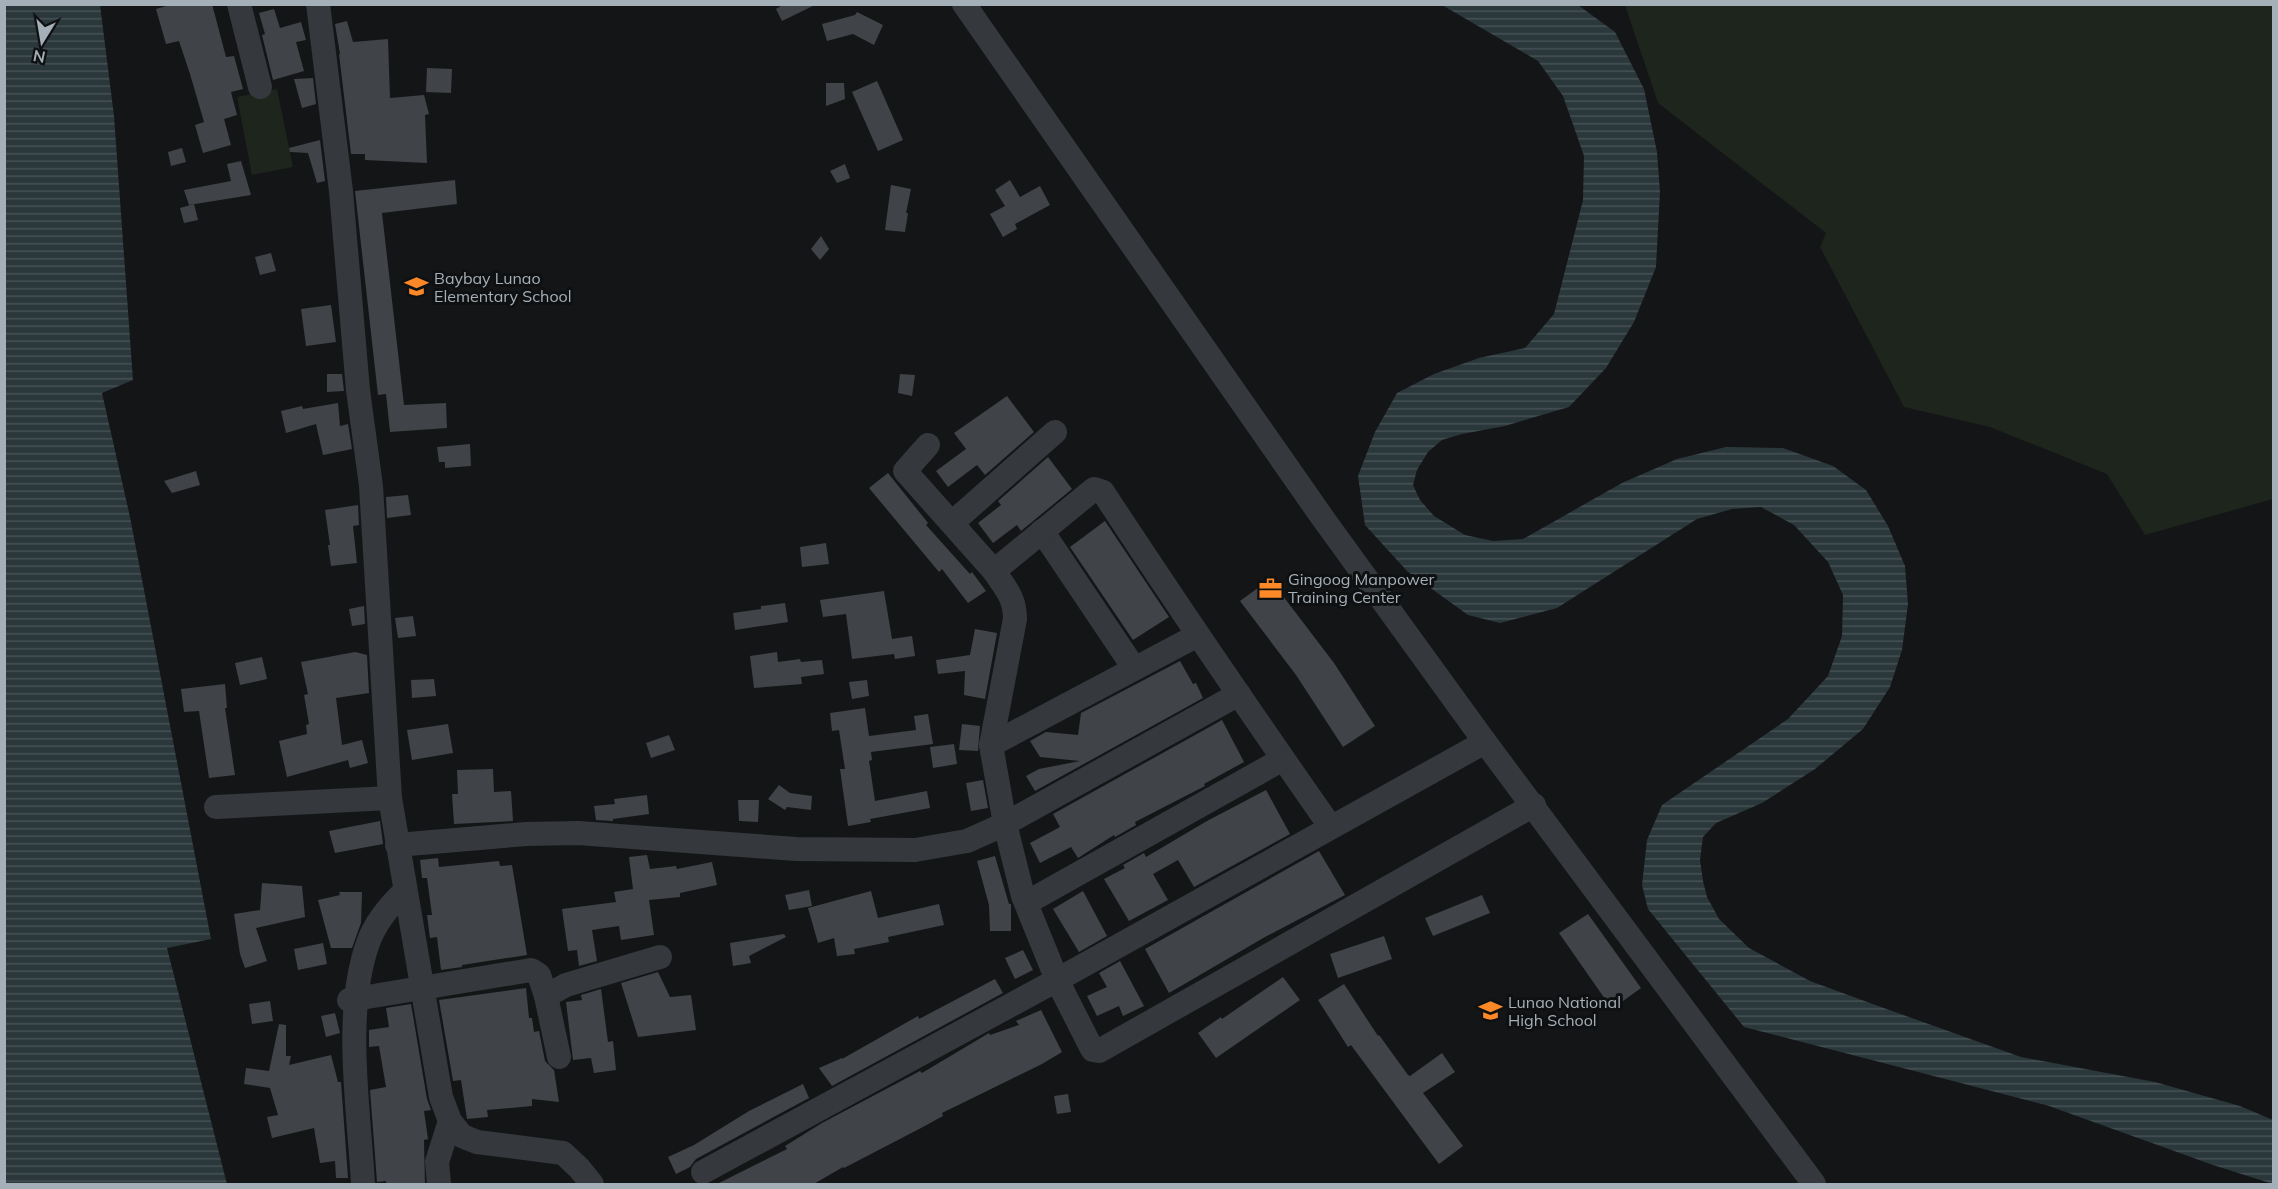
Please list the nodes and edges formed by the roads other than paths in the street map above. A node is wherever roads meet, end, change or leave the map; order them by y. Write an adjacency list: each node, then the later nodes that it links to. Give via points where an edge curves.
1 (239, 4): 4 (street)
2 (318, 4): 16 (street, via 371,486)
3 (964, 4): 13 (street, via 1308,497)
4 (260, 87)
5 (1055, 432): 7 (street)
6 (928, 445): 7 (street, via 905,471)
7 (952, 523): 9 (street)
8 (1042, 531): 9 (street); 10 (street, via 1094,489 1103,492); 11 (street)
9 (994, 571): 14 (street, via 1014,601 1015,619)
10 (1198, 635): 11 (street); 12 (street)
11 (1134, 668): 14 (street)
12 (1239, 694): 15 (street); 19 (street)
13 (1485, 742): 17 (street); 20 (street)
14 (991, 744): 19 (street)
15 (1283, 759): 20 (street); 23 (street)
16 (390, 798): 18 (street); 21 (street)
17 (1534, 805): 25 (street, via 1099,1051 1091,1047); 35 (street)
18 (216, 807)
19 (1005, 825): 21 (street, via 967,841 915,850 796,849 578,834 526,834); 23 (street)
20 (1330, 826): 25 (street)
21 (397, 845): 22 (street)
22 (405, 891): 26 (street); 28 (street, via 376,925)
23 (1026, 903): 25 (street)
24 (660, 957): 27 (street, via 566,985)
25 (1057, 980): 31 (street)
26 (423, 988): 27 (street, via 531,970 539,975); 28 (street); 30 (street, via 441,1097)
27 (546, 996): 29 (street)
28 (353, 1000): 32 (street)
29 (559, 1057)
30 (450, 1121): 33 (street, via 437,1162); 34 (street, via 462,1136 477,1142 563,1153)
31 (703, 1173)
32 (363, 1185)
33 (439, 1185)
34 (592, 1185)
35 (1814, 1185)

